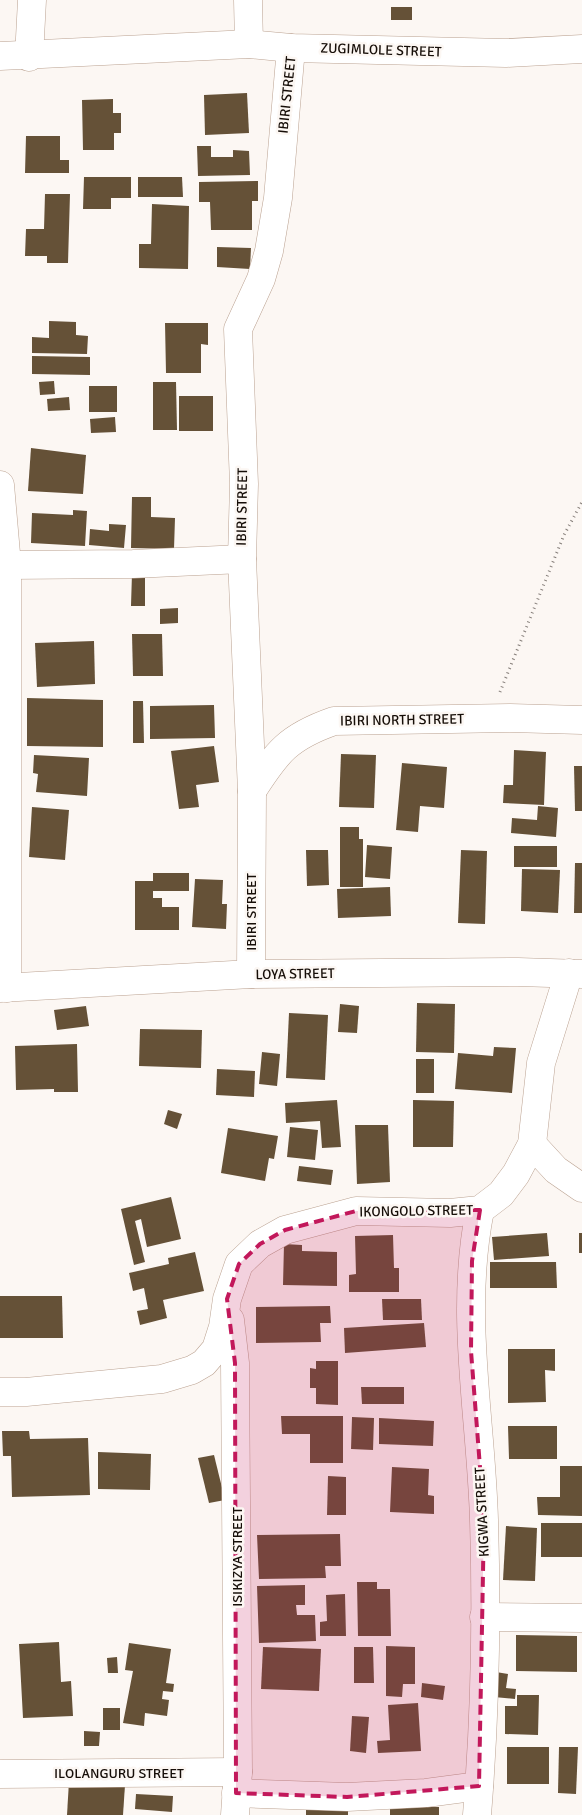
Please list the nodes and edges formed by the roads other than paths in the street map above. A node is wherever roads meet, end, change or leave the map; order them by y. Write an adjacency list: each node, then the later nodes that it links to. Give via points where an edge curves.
1 (32, 0): 7 (street)
2 (248, 0): 3 (street)
3 (250, 44): 4 (street, ZUGIMLOLE STREET); 7 (street, ZUGIMLOLE STREET)
4 (291, 48): 5 (street, ZUGIMLOLE STREET, via 506,54); 9 (street, IBIRI STREET, via 278,198 269,251 261,279 238,329 244,484)
5 (582, 49)
6 (0, 56): 7 (street, ZUGIMLOLE STREET)
7 (29, 56)
8 (0, 485): 10 (street)
9 (242, 559): 10 (street); 12 (street, IBIRI STREET)
10 (7, 565): 15 (street)
11 (582, 720): 12 (street, IBIRI NORTH STREET, via 334,721 291,741 272,758)
12 (252, 792): 13 (street, IBIRI STREET)
13 (251, 974): 14 (street, LOYA STREET); 15 (street, LOYA STREET)
14 (576, 974): 16 (street, IKONGOLO STREET, via 541,1063)
15 (4, 988)
16 (532, 1144): 17 (street, via 556,1170); 18 (street, IKONGOLO STREET, via 501,1194)
17 (582, 1188)
18 (480, 1210): 19 (street, IKONGOLO STREET, via 450,1213 356,1211 285,1230 260,1244 239,1264); 21 (street, KIGWA STREET, via 472,1261 471,1351 484,1519)
19 (227, 1299): 20 (street, IKONGOLO STREET, via 216,1349 204,1363 192,1370 162,1379); 25 (street, ISIKIZYA STREET, via 236,1363)
20 (0, 1392)
21 (484, 1617): 22 (street); 24 (street, KIGWA STREET, via 484,1744)
22 (582, 1618)
23 (0, 1774): 25 (street, ILOLANGURU STREET)
24 (479, 1786): 25 (street, ILOLANGURU STREET, via 426,1793 347,1797); 26 (street, KIGWA STREET)
25 (236, 1793)
26 (477, 1815)

